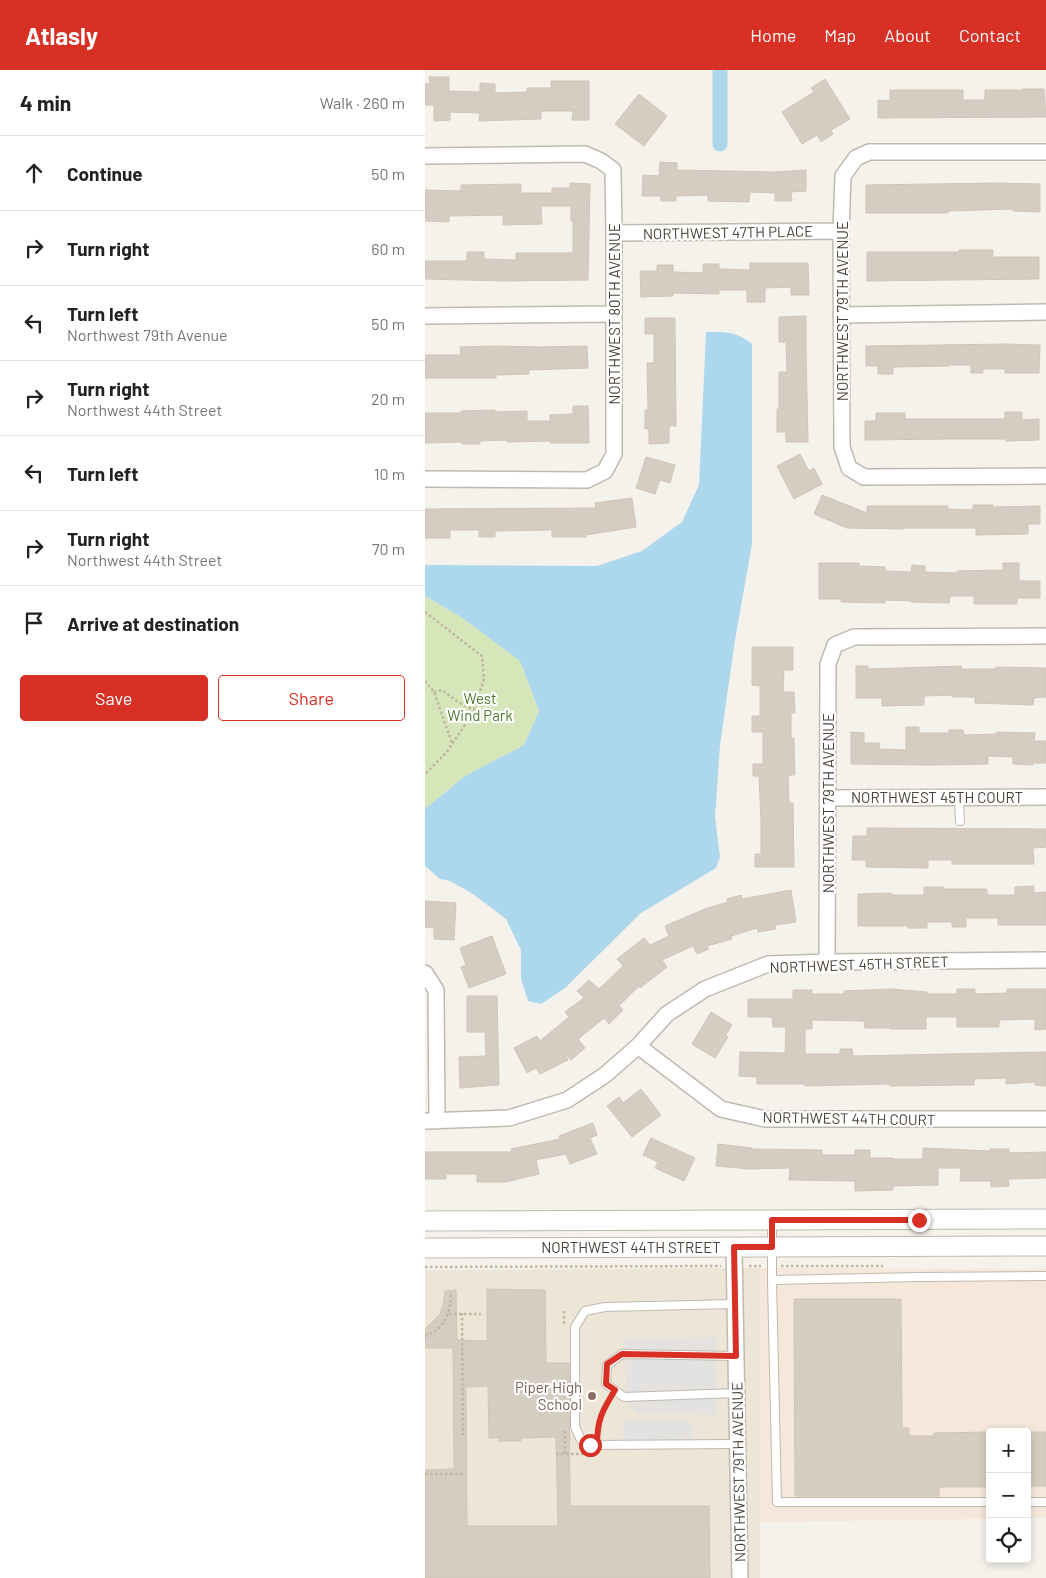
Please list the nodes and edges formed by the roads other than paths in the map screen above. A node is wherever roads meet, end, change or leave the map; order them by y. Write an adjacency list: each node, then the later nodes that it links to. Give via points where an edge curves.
1 (1046, 152): 3 (street, NORTHWEST 79TH AVENUE, via 869,152 856,158 843,176)
2 (425, 156): 4 (street, NORTHWEST 80TH AVENUE, via 585,154 613,170)
3 (841, 231): 4 (street, NORTHWEST 47TH PLACE); 7 (street, NORTHWEST 79TH AVENUE)
4 (614, 234): 6 (street, NORTHWEST 80TH AVENUE)
5 (1046, 312): 7 (street)
6 (614, 314): 8 (street); 10 (street, NORTHWEST 80TH AVENUE, via 614,454 605,471 587,480)
7 (841, 315): 9 (street, NORTHWEST 79TH AVENUE, via 842,447 849,468 864,477)
8 (425, 316)
9 (1046, 476)
10 (425, 480)
11 (1046, 636): 14 (street, NORTHWEST 79TH AVENUE, via 854,637 835,645 828,664)
12 (959, 797): 13 (street, NORTHWEST 45TH COURT); 14 (street, NORTHWEST 45TH COURT); 15 (lane)
13 (1046, 797)
14 (828, 798): 17 (street, NORTHWEST 79TH AVENUE)
15 (960, 821)
16 (1046, 960): 17 (street, NORTHWEST 45TH STREET)
17 (827, 962): 19 (street, NORTHWEST 45TH STREET, via 768,964 705,989 667,1014)
18 (425, 973): 21 (street, via 436,990)
19 (638, 1046): 20 (street, NORTHWEST 44TH COURT, via 721,1109 765,1119); 21 (street, via 605,1075 567,1100 509,1118)
20 (1046, 1119)
21 (431, 1121)
22 (1046, 1219): 23 (street, NORTHWEST 44TH STREET)
23 (772, 1220): 24 (street, NORTHWEST 44TH STREET); 27 (lane)
24 (425, 1222)
25 (1046, 1246): 27 (street, NORTHWEST 44TH STREET)
26 (734, 1247): 27 (street, NORTHWEST 44TH STREET); 28 (street, NORTHWEST 44TH STREET); 31 (street, NORTHWEST 79TH AVENUE)
27 (772, 1247): 30 (lane)
28 (425, 1248)
29 (1046, 1276): 30 (lane)
30 (772, 1280): 35 (lane, via 777,1502)
31 (735, 1304): 32 (street, NORTHWEST 79TH AVENUE); 34 (lane, via 605,1307 585,1311 575,1326 575,1427 581,1440 590,1445)
32 (736, 1356): 33 (street, NORTHWEST 79TH AVENUE); 33 (lane, via 622,1354 607,1364 606,1384 624,1397)
33 (737, 1393): 34 (street, NORTHWEST 79TH AVENUE)
34 (737, 1444): 38 (street, NORTHWEST 79TH AVENUE)
35 (986, 1502)
36 (1031, 1502): 37 (lane)
37 (1046, 1502)
38 (740, 1578)

